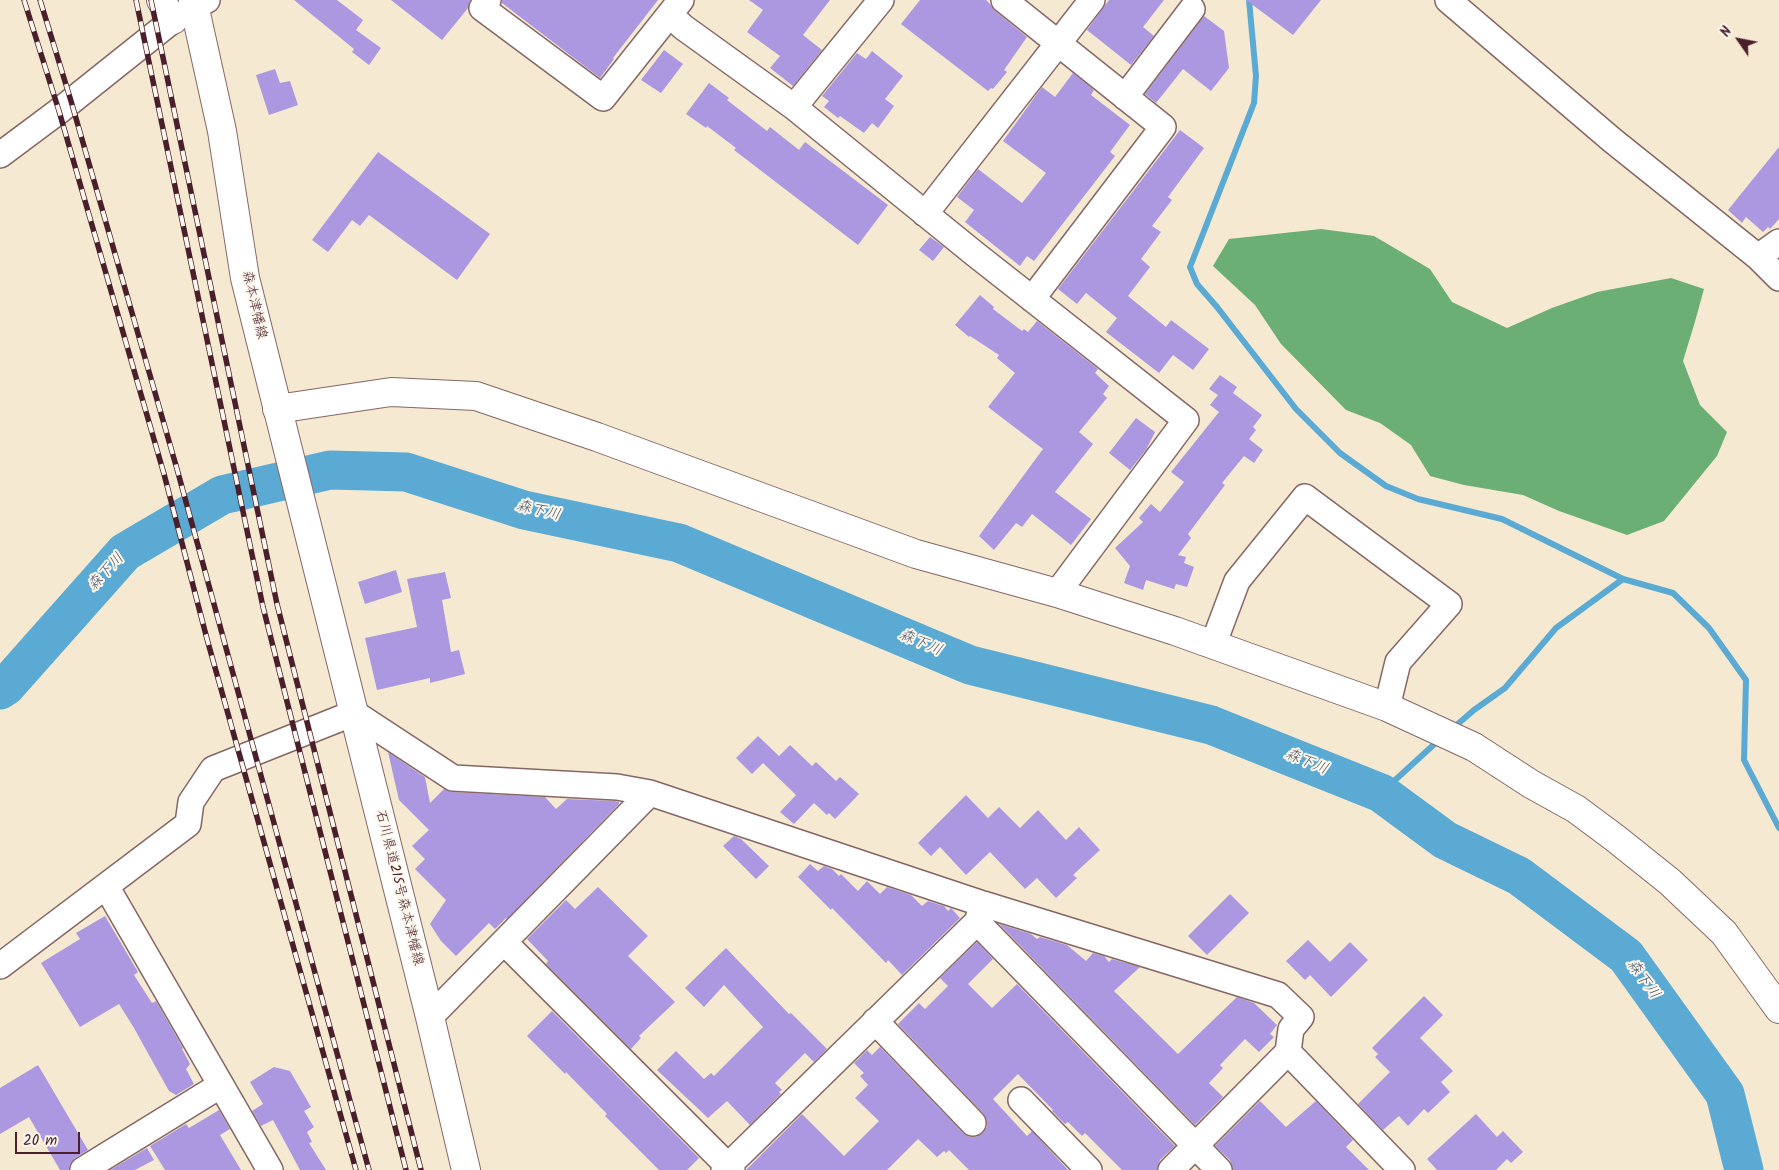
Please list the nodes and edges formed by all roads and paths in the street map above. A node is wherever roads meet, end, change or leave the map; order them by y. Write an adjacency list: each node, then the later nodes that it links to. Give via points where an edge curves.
1 (488, 0): 7 (street, via 482,8 603,98)
2 (881, 0): 11 (street)
3 (1004, 0): 9 (street)
4 (1092, 0): 9 (street)
5 (1448, 0): 15 (street, via 1612,140)
6 (186, 6): 12 (street, via 59,111); 18 (street, 森本津幡線, via 222,131 245,278)
7 (676, 8): 11 (street, via 683,27)
8 (1192, 9): 10 (street)
9 (1058, 43): 10 (street); 13 (street)
10 (1126, 97): 17 (street, via 1163,127)
11 (794, 107): 13 (street)
12 (0, 155)
13 (925, 214): 17 (street)
14 (1779, 242): 15 (street)
15 (1758, 256): 16 (street)
16 (1779, 278)
17 (1032, 299): 19 (street, via 1186,420)
18 (277, 409): 19 (street, via 391,392 476,396 916,554); 20 (street, 森本津幡線)
19 (1057, 592): 21 (street)
20 (327, 607): 23 (street, 石川県道215号森本津幡線)
21 (1213, 645): 22 (street); 22 (street, via 1237,581 1305,498 1449,604 1398,662)
22 (1387, 707): 29 (street, via 1474,747 1576,809 1615,838 1670,882 1724,933)
23 (354, 713): 24 (street, via 453,778 617,787); 25 (street, via 213,769 191,802 188,824); 30 (street, 石川県道215号森本津幡線)
24 (650, 793): 26 (street); 27 (street)
25 (106, 886): 28 (street); 33 (street)
26 (980, 913): 31 (street); 32 (street, via 1278,995 1301,1017 1291,1030); 36 (street)
27 (504, 942): 30 (street); 37 (street)
28 (0, 966)
29 (1779, 1009)
30 (430, 1017): 40 (street, 石川県道215号森本津幡線)
31 (875, 1021): 35 (street); 37 (street)
32 (1288, 1052): 36 (street); 44 (street)
33 (221, 1085): 38 (street); 39 (street)
34 (1021, 1100): 41 (street)
35 (973, 1123)
36 (1196, 1145): 42 (street); 43 (street)
37 (728, 1169)
38 (83, 1170)
39 (270, 1170)
40 (466, 1170)
41 (1088, 1170)
42 (1171, 1170)
43 (1219, 1170)
44 (1402, 1170)

